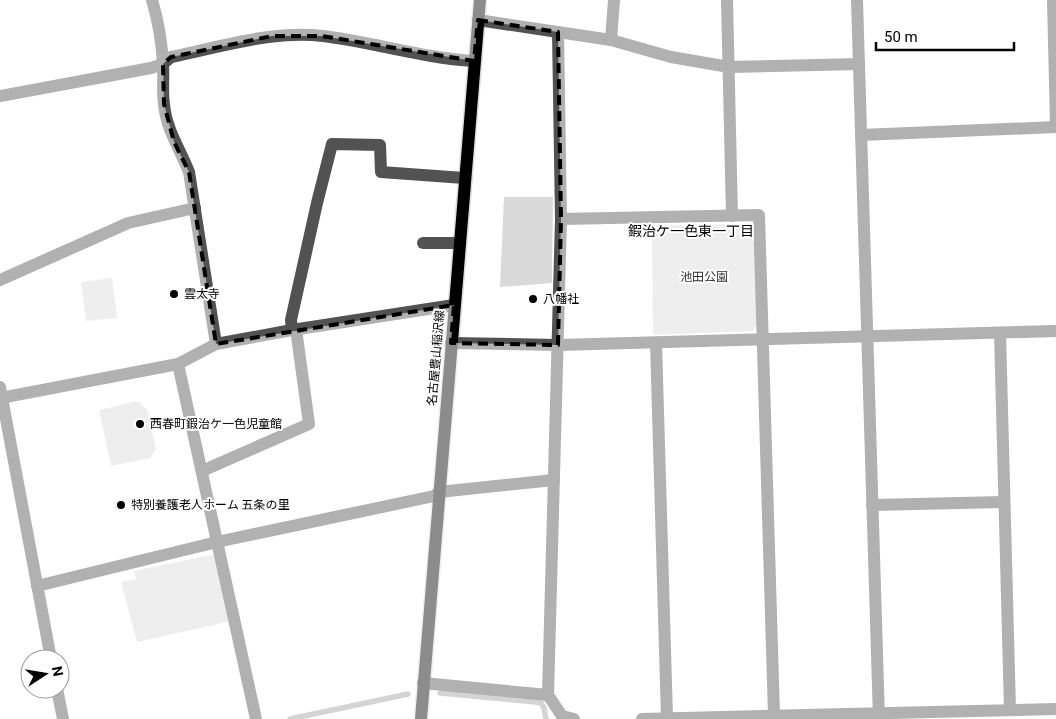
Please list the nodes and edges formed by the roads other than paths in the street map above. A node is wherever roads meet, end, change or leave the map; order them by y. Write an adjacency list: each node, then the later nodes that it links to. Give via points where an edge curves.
1 (152, 0): 11 (street)
2 (480, 0): 7 (main road, 名古屋豊山稲沢線)
3 (614, 0): 9 (street)
4 (727, 0): 13 (street)
5 (857, 0): 12 (street)
6 (1053, 0): 15 (street)
7 (478, 20): 8 (street); 10 (main road, 名古屋豊山稲沢線)
8 (558, 32): 9 (street); 20 (street)
9 (611, 40): 13 (street, via 670,57)
10 (474, 61): 11 (street, via 444,59 322,36 272,36 171,57); 17 (main road, 名古屋豊山稲沢線)
11 (163, 64): 14 (street); 18 (street, via 167,122 189,172)
12 (859, 64): 13 (street); 16 (street)
13 (729, 67): 19 (street)
14 (0, 96)
15 (1056, 125): 16 (street)
16 (861, 134): 28 (street)
17 (464, 178): 22 (main road, 名古屋豊山稲沢線); 25 (street, via 381,172 380,144 332,144 292,320)
18 (195, 208): 23 (street, via 117,228); 32 (street)
19 (732, 216): 20 (street); 29 (street, via 759,215)
20 (561, 218): 33 (street)
21 (423, 243): 22 (street)
22 (459, 243): 24 (main road, 名古屋豊山稲沢線)
23 (0, 280)
24 (454, 305): 25 (street); 30 (main road, 名古屋豊山稲沢線)
25 (294, 330): 32 (street); 36 (street, via 309,424)
26 (1056, 332): 27 (street)
27 (1000, 333): 28 (street); 39 (street)
28 (867, 337): 29 (street); 40 (street)
29 (763, 340): 31 (street); 51 (street)
30 (451, 343): 33 (street); 38 (main road, 名古屋豊山稲沢線)
31 (656, 343): 33 (street); 52 (street)
32 (216, 344): 34 (street)
33 (558, 345): 37 (street)
34 (178, 364): 35 (street); 36 (street)
35 (1, 394): 42 (street)
36 (202, 471): 41 (street)
37 (554, 480): 38 (street); 45 (street)
38 (439, 492): 41 (street, via 434,496); 44 (main road, 名古屋豊山稲沢線)
39 (1004, 502): 40 (street); 48 (street)
40 (872, 505): 50 (street)
41 (217, 542): 42 (street); 54 (street)
42 (38, 586): 43 (street)
43 (49, 649)
44 (424, 683): 45 (street); 55 (main road, 名古屋豊山稲沢線)
45 (548, 695): 56 (street, via 562,716)
46 (59, 699): 53 (street)
47 (1056, 709): 49 (street)
48 (1010, 710): 49 (street); 50 (street)
49 (1031, 714)
50 (878, 716): 51 (street)
51 (771, 717): 52 (street)
52 (667, 718): 58 (street)
53 (63, 719)
54 (256, 719)
55 (421, 719)
56 (574, 719)
57 (642, 719): 58 (street)
58 (648, 719)

